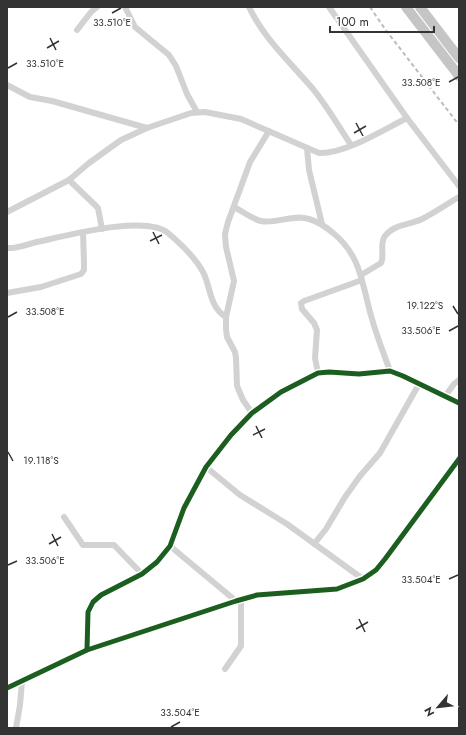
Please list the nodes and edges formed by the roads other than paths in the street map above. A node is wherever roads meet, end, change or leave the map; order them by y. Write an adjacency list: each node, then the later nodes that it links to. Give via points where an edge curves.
1 (97, 7): 7 (street)
2 (124, 7): 11 (street, via 135,27 169,55)
3 (249, 7): 15 (street, via 263,32 314,90)
4 (329, 7): 12 (street)
5 (406, 7): 9 (highway)
6 (420, 7): 8 (highway)
7 (77, 30)
8 (459, 58)
9 (459, 76)
10 (7, 85): 13 (street, via 30,97)
11 (197, 112): 13 (street); 14 (street, via 240,119)
12 (407, 118): 15 (street); 18 (street)
13 (147, 128): 17 (street, via 121,140)
14 (269, 131): 16 (street); 20 (street, via 250,162)
15 (352, 145): 16 (street, via 328,153 319,153)
16 (307, 148): 22 (street, via 309,170)
17 (69, 180): 21 (street); 23 (street, via 98,208)
18 (459, 186)
19 (459, 197): 26 (street, via 421,220 405,223 392,230 385,237 381,263)
20 (234, 207): 22 (street, via 260,221 269,222 291,217); 28 (street, via 225,234 234,281)
21 (7, 212)
22 (322, 224): 26 (street, via 343,240)
23 (102, 229): 24 (street); 28 (street, via 147,225 167,232 192,256 203,272 217,309)
24 (83, 232): 25 (street); 27 (street, via 84,270 81,274 41,287)
25 (7, 248)
26 (362, 278): 29 (street, via 372,319); 30 (street, via 301,303 302,309 317,330 315,358)
27 (7, 293)
28 (226, 317): 35 (street, via 227,337 236,358 237,386)
29 (390, 371): 30 (street, via 359,374); 32 (street)
30 (318, 373): 35 (street, via 282,392)
31 (459, 380): 33 (street)
32 (419, 384): 33 (street); 39 (street, via 380,453 344,497 326,529)
33 (446, 395): 34 (street)
34 (459, 403)
35 (252, 413): 37 (street)
36 (459, 459): 42 (street, via 385,559 376,570)
37 (206, 467): 39 (street, via 240,494); 40 (street, via 184,508)
38 (64, 518): 41 (street, via 83,546 114,545)
39 (314, 544): 42 (street)
40 (170, 546): 41 (street); 43 (street)
41 (142, 574): 44 (street, via 101,595 93,602 88,612)
42 (363, 579): 43 (street, via 337,589)
43 (238, 600): 44 (street); 45 (street, via 242,646)
44 (87, 650): 46 (street)
45 (225, 669)
46 (22, 681): 47 (street); 48 (street)
47 (7, 688)
48 (16, 728)

